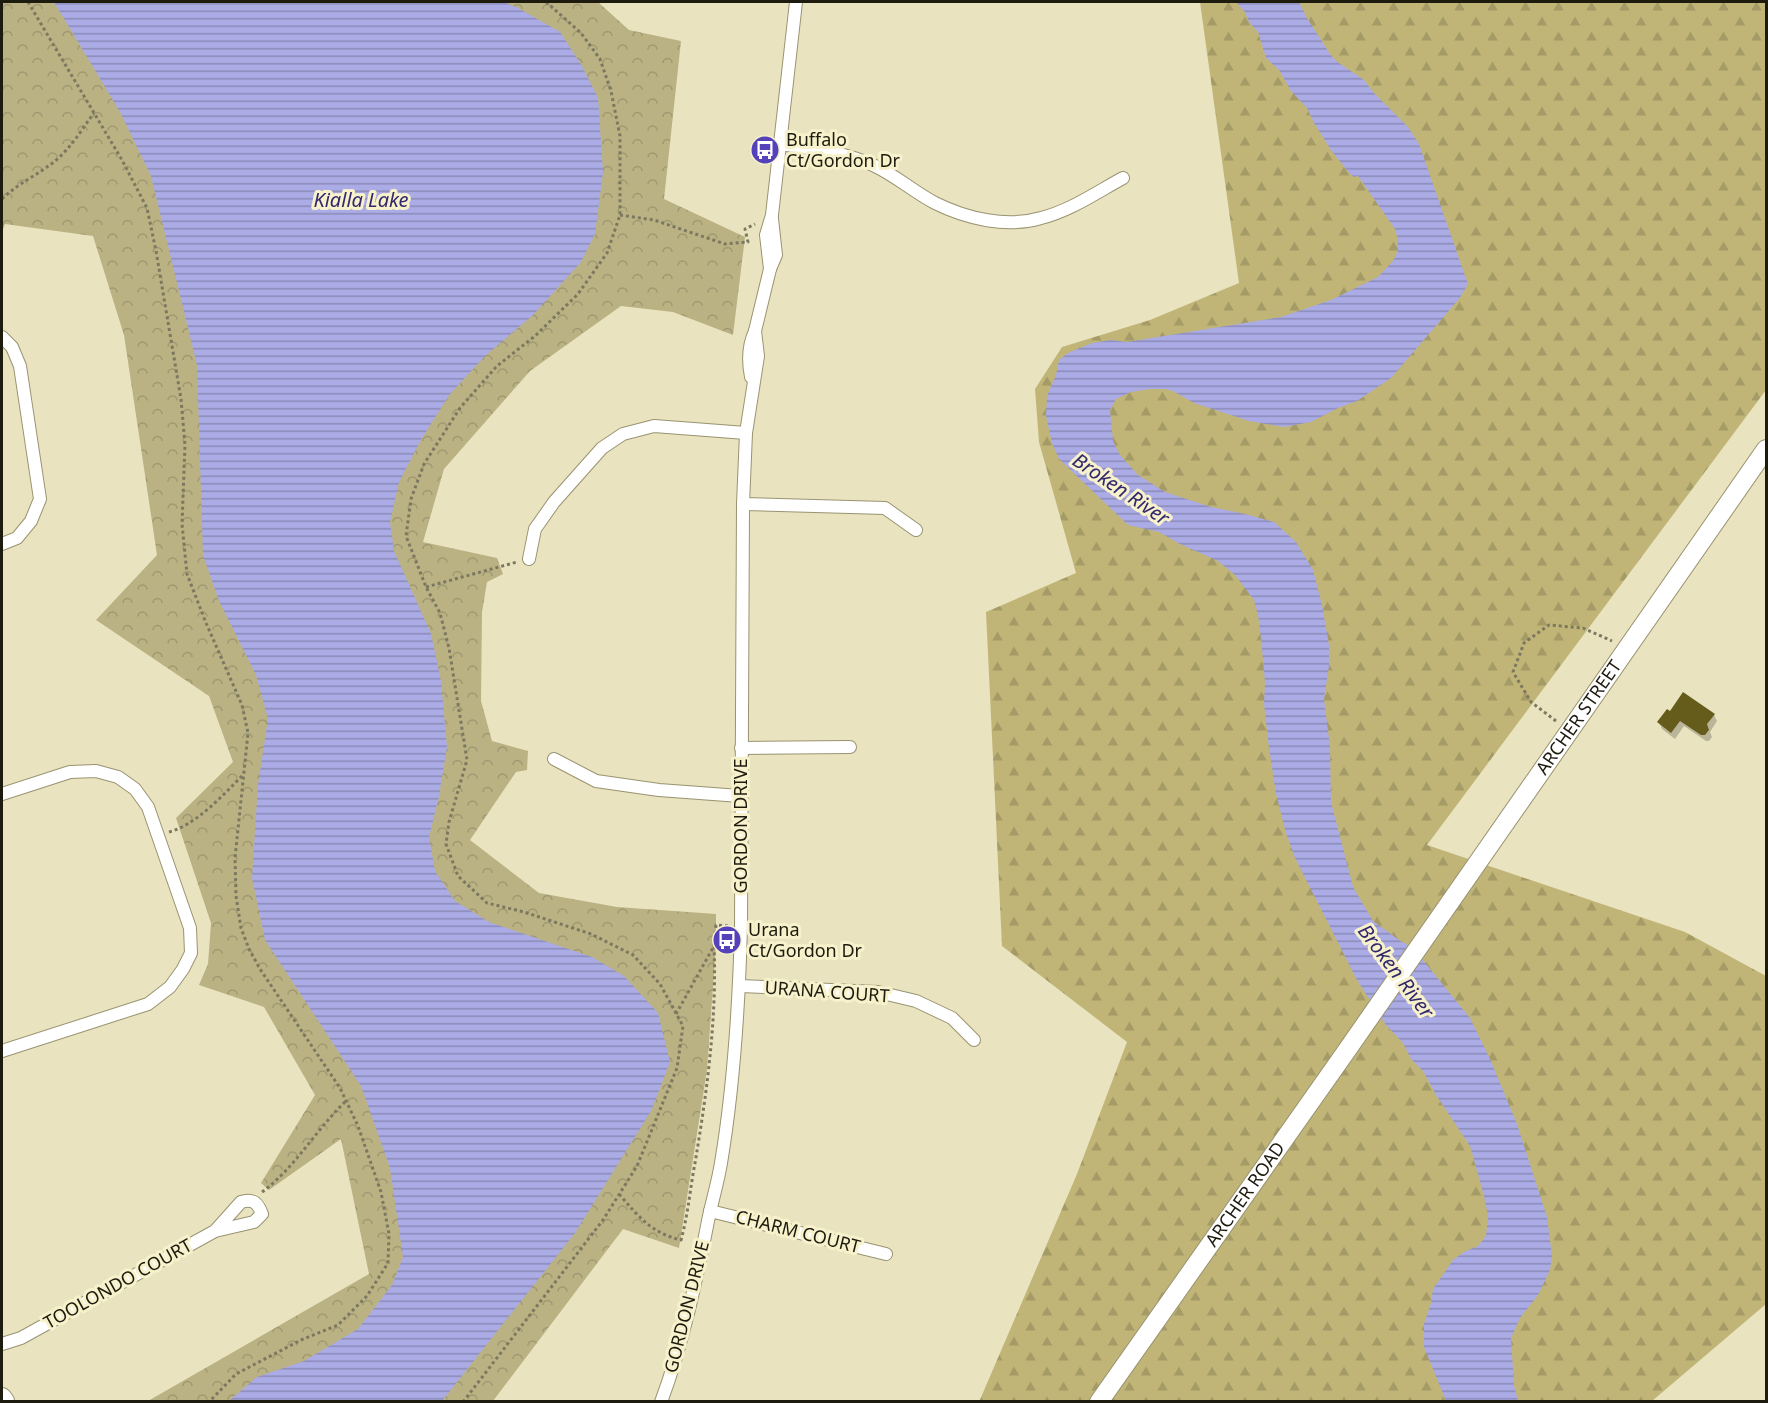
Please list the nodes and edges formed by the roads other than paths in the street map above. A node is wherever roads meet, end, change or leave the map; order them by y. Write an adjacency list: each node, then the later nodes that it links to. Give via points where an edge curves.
1 (796, 2): 2 (street, GORDON DRIVE)
2 (780, 144): 3 (street, via 845,154 876,166 936,203 990,221 1042,218); 5 (street, GORDON DRIVE, via 771,215 776,255 755,331 757,372)
3 (1123, 178)
4 (2, 337): 9 (street, via 12,347 20,366 40,499 31,521 17,538)
5 (747, 434): 7 (street, GORDON DRIVE); 10 (street, via 654,426 623,434 602,448 554,502 535,529)
6 (1767, 449): 17 (main road, ARCHER STREET)
7 (743, 504): 8 (street, via 885,508); 12 (street, GORDON DRIVE)
8 (916, 530)
9 (2, 543)
10 (529, 559)
11 (850, 747): 12 (street)
12 (741, 748): 15 (street, GORDON DRIVE)
13 (554, 759): 15 (street, via 596,781)
14 (2, 794): 19 (street, via 70,772 96,771 118,777 135,789 148,807 190,928 191,953 170,987 148,1004)
15 (740, 796): 16 (street, GORDON DRIVE)
16 (740, 986): 18 (street, URANA COURT, via 878,992 916,1001 952,1018); 20 (street, GORDON DRIVE, via 729,1107)
17 (1390, 987): 27 (main road, ARCHER ROAD)
18 (974, 1040)
19 (2, 1051)
20 (710, 1210): 22 (street, CHARM COURT); 26 (street, GORDON DRIVE, via 695,1288)
21 (214, 1231): 21 (street, TOOLONDO COURT, via 236,1206 247,1200 259,1206 259,1219); 23 (street, TOOLONDO COURT)
22 (886, 1254)
23 (21, 1338): 24 (street, TOOLONDO COURT); 25 (street, TOOLONDO COURT)
24 (2, 1344)
25 (2, 1355)
26 (660, 1401)
27 (1099, 1401)

